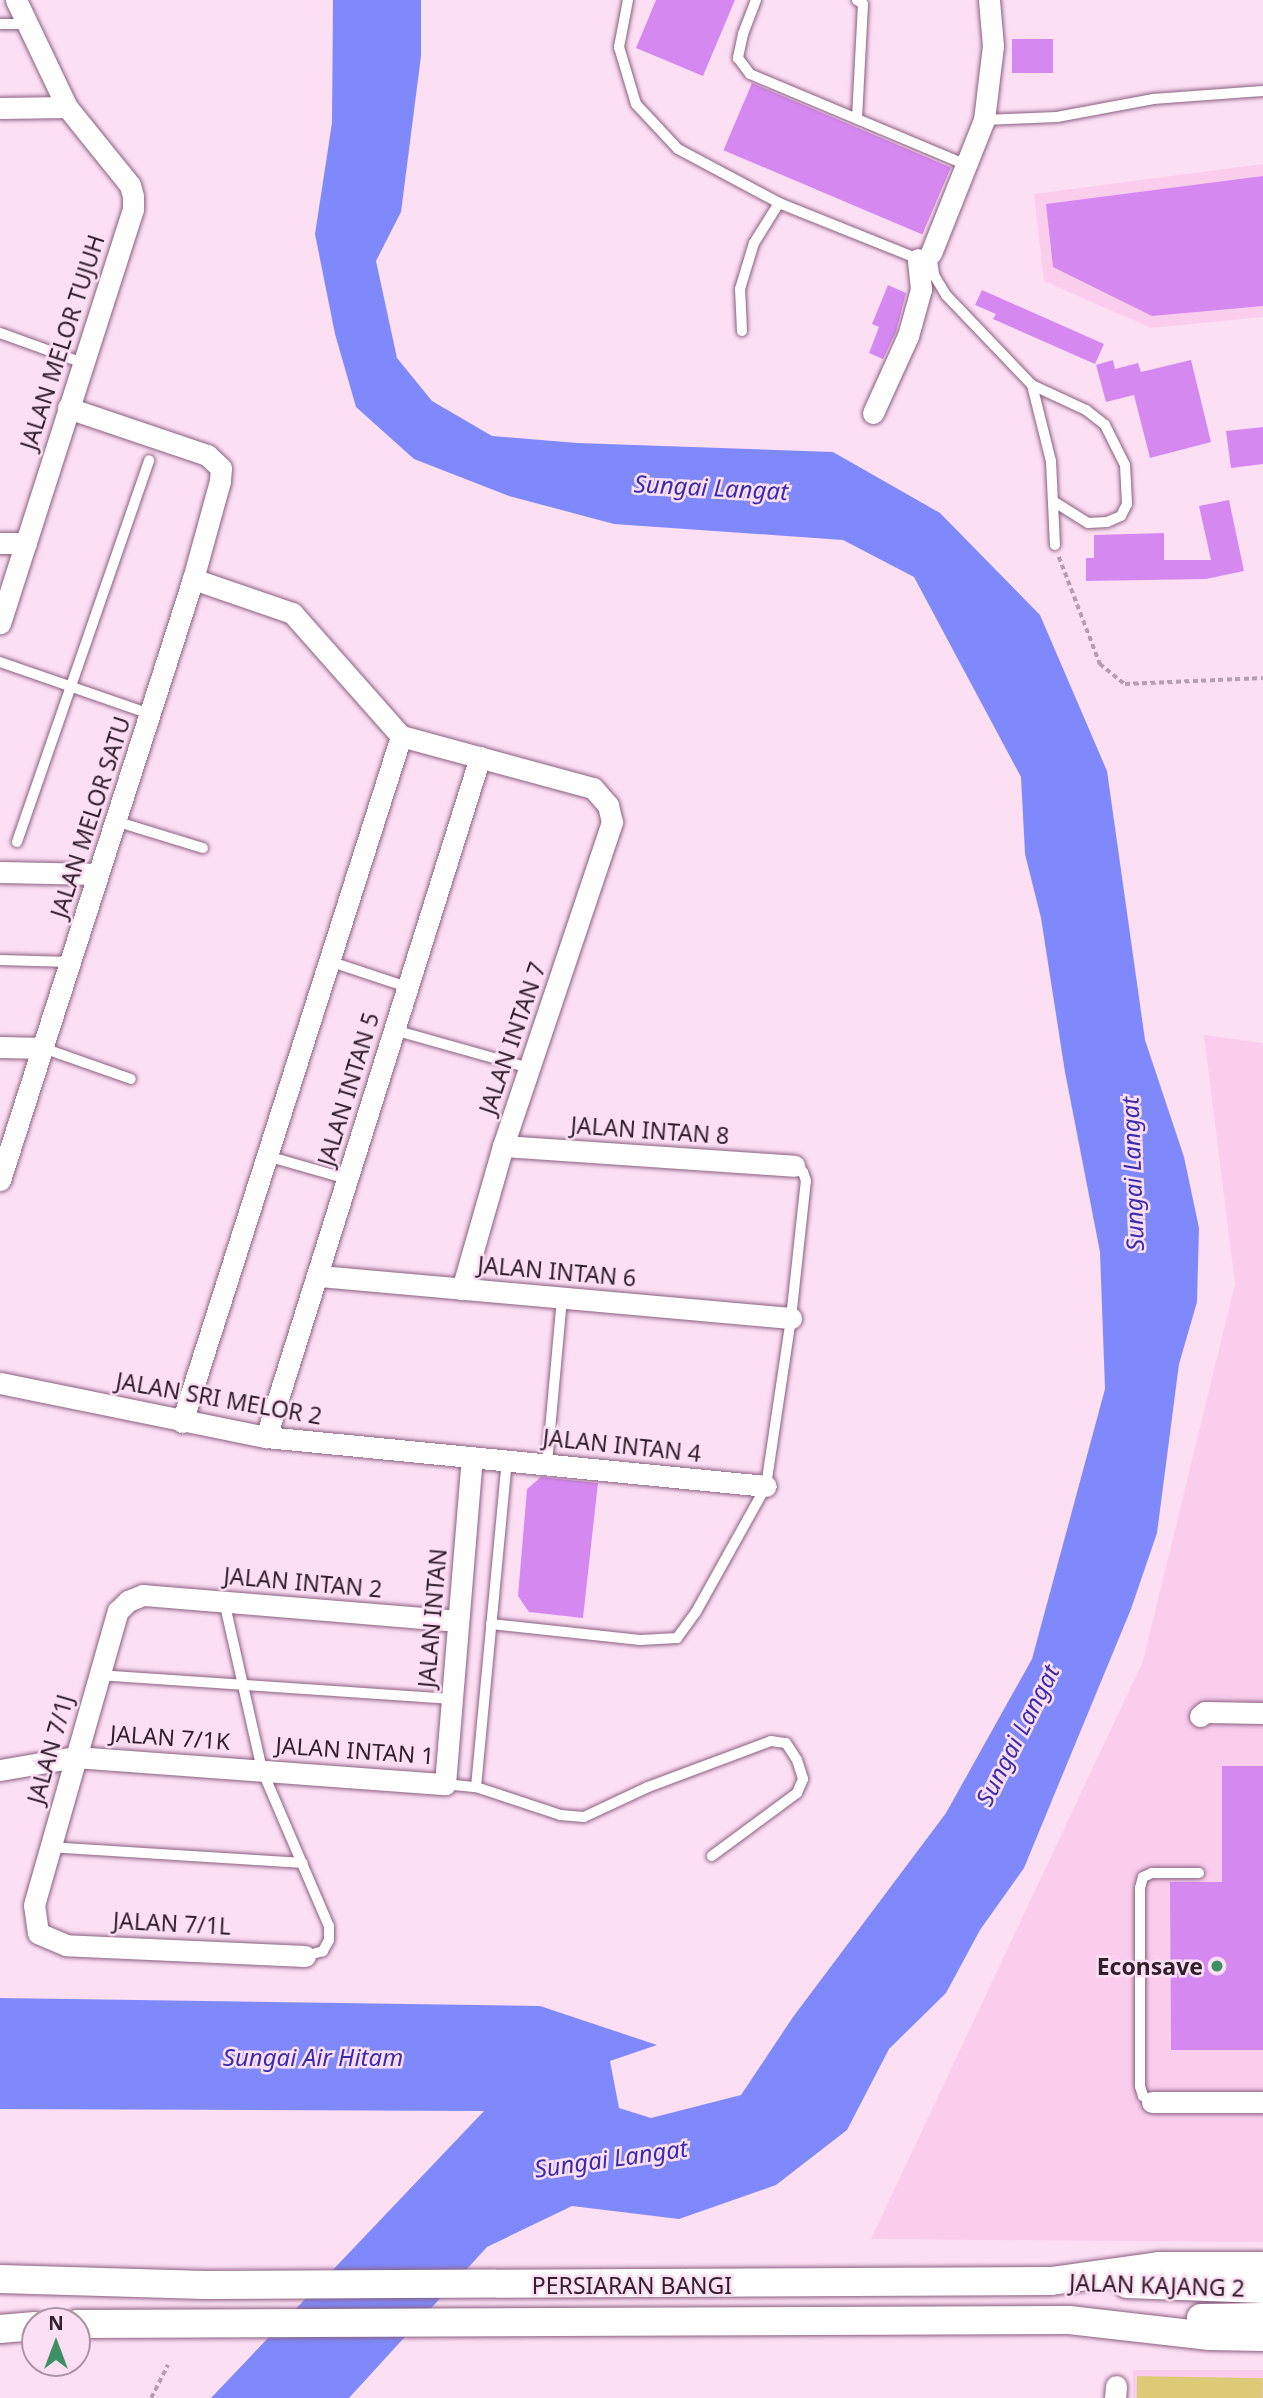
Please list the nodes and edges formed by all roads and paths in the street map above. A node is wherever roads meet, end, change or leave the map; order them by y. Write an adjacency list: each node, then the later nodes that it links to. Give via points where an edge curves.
1 (16, 0): 7 (street)
2 (628, 0): 14 (lane, via 618,47 636,104 677,149)
3 (756, 0): 11 (lane, via 738,58 750,74)
4 (989, 0): 12 (street, via 993,46)
5 (864, 1): 11 (lane)
6 (0, 24): 7 (lane)
7 (26, 24): 9 (street)
8 (1263, 91): 12 (lane, via 1153,99 1057,117)
9 (67, 107): 10 (street); 18 (street, JALAN MELOR TUJUH, via 130,185 133,196)
10 (0, 108)
11 (857, 118): 13 (lane)
12 (984, 120): 13 (street)
13 (964, 164): 15 (street)
14 (779, 203): 15 (lane); 16 (lane, via 754,243 740,289)
15 (924, 256): 19 (lane, via 946,295); 21 (street, via 921,289 908,336)
16 (742, 331)
17 (0, 333): 18 (lane)
18 (83, 363): 20 (street, JALAN MELOR TUJUH)
19 (1032, 385): 23 (lane, via 1051,461); 23 (lane, via 1086,410 1105,425 1125,465 1127,504 1121,516 1088,523)
20 (68, 408): 25 (street, JALAN MELOR TUJUH); 27 (street, JALAN MELOR SATU, via 206,455 221,468)
21 (873, 413)
22 (149, 460): 31 (lane)
23 (1053, 501): 26 (lane)
24 (0, 543): 25 (street)
25 (26, 543): 28 (street, JALAN MELOR TUJUH)
26 (1055, 545): 30 (path, via 1100,664 1125,684)
27 (193, 579): 32 (street, JALAN MELOR SATU); 33 (street, via 292,613)
28 (0, 623)
29 (0, 662): 31 (lane)
30 (1263, 678)
31 (72, 687): 32 (lane); 36 (lane)
32 (150, 714): 35 (street, JALAN MELOR SATU)
33 (401, 736): 34 (street); 41 (street)
34 (480, 757): 43 (street, JALAN INTAN 5); 47 (street, JALAN INTAN 7, via 593,788 608,805 612,822)
35 (115, 821): 37 (lane); 39 (street, JALAN MELOR SATU)
36 (17, 842)
37 (203, 848)
38 (0, 872): 39 (street)
39 (98, 874): 42 (street, JALAN MELOR SATU)
40 (0, 960): 42 (lane)
41 (329, 961): 43 (lane); 50 (street)
42 (71, 962): 46 (street, JALAN MELOR SATU)
43 (407, 988): 44 (street, JALAN INTAN 5)
44 (394, 1030): 47 (lane); 52 (street, JALAN INTAN 5)
45 (0, 1047): 46 (street)
46 (43, 1048): 48 (lane); 53 (street, JALAN MELOR SATU)
47 (529, 1068): 49 (street, JALAN INTAN 7)
48 (131, 1079)
49 (503, 1146): 51 (street, JALAN INTAN 8); 55 (street, JALAN INTAN 7)
50 (267, 1156): 52 (lane); 59 (street)
51 (794, 1167): 57 (lane, via 803,1172 806,1181)
52 (347, 1179): 54 (street, JALAN INTAN 5)
53 (0, 1180)
54 (318, 1276): 55 (street, JALAN INTAN 6); 60 (street, JALAN INTAN 5)
55 (462, 1289): 56 (street, JALAN INTAN 6)
56 (562, 1298): 57 (street, JALAN INTAN 6); 63 (lane)
57 (791, 1318): 64 (lane)
58 (0, 1383): 59 (street, JALAN SRI MELOR 2)
59 (182, 1422): 60 (street, JALAN SRI MELOR 2)
60 (266, 1437): 61 (street, JALAN SRI MELOR 2)
61 (472, 1457): 62 (street, JALAN INTAN 4); 67 (street, JALAN INTAN)
62 (507, 1460): 63 (street, JALAN INTAN 4); 68 (lane)
63 (547, 1463): 64 (street, JALAN INTAN 4)
64 (766, 1486): 68 (lane, via 677,1638 640,1640)
65 (143, 1595): 66 (street, JALAN INTAN 2); 69 (street, JALAN 7/1J, via 118,1611)
66 (224, 1601): 67 (street, JALAN INTAN 2); 70 (lane)
67 (458, 1621): 71 (street, JALAN INTAN)
68 (491, 1624): 78 (lane)
69 (99, 1675): 70 (lane); 74 (street, JALAN 7/1J)
70 (243, 1683): 71 (lane); 76 (lane)
71 (451, 1699): 77 (street, JALAN INTAN)
72 (1263, 1713): 73 (street, via 1205,1712)
73 (1200, 1716)
74 (75, 1757): 75 (street, JALAN 7/1K); 76 (street, JALAN 7/1K); 79 (street, JALAN 7/1J)
75 (0, 1770)
76 (262, 1770): 77 (street, JALAN INTAN 1); 81 (lane)
77 (444, 1784): 78 (lane)
78 (476, 1787): 80 (lane, via 560,1815 584,1816 771,1741 786,1742 803,1779 797,1793)
79 (49, 1847): 81 (lane); 83 (street, JALAN 7/1J, via 34,1905)
80 (712, 1856)
81 (302, 1863): 84 (lane, via 329,1926 323,1951)
82 (1199, 1872): 85 (lane, via 1152,1873 1143,1877 1140,1888 1140,2086 1143,2096)
83 (38, 1933): 84 (street, JALAN 7/1L, via 66,1945)
84 (305, 1956)
85 (1152, 2102): 86 (street)
86 (1263, 2102)
87 (0, 2279): 88 (main road, PERSIARAN BANGI, via 488,2286 1051,2281 1159,2266)
88 (1263, 2290): 89 (main road, JALAN KAJANG 2)
89 (1069, 2320): 90 (main road, PERSIARAN BANGI); 93 (main road, PERSIARAN BANGI, via 1210,2336)
90 (91, 2323)
91 (21, 2327): 92 (main road)
92 (0, 2329)
93 (1263, 2337)
94 (168, 2365): 95 (path)
95 (151, 2398)

